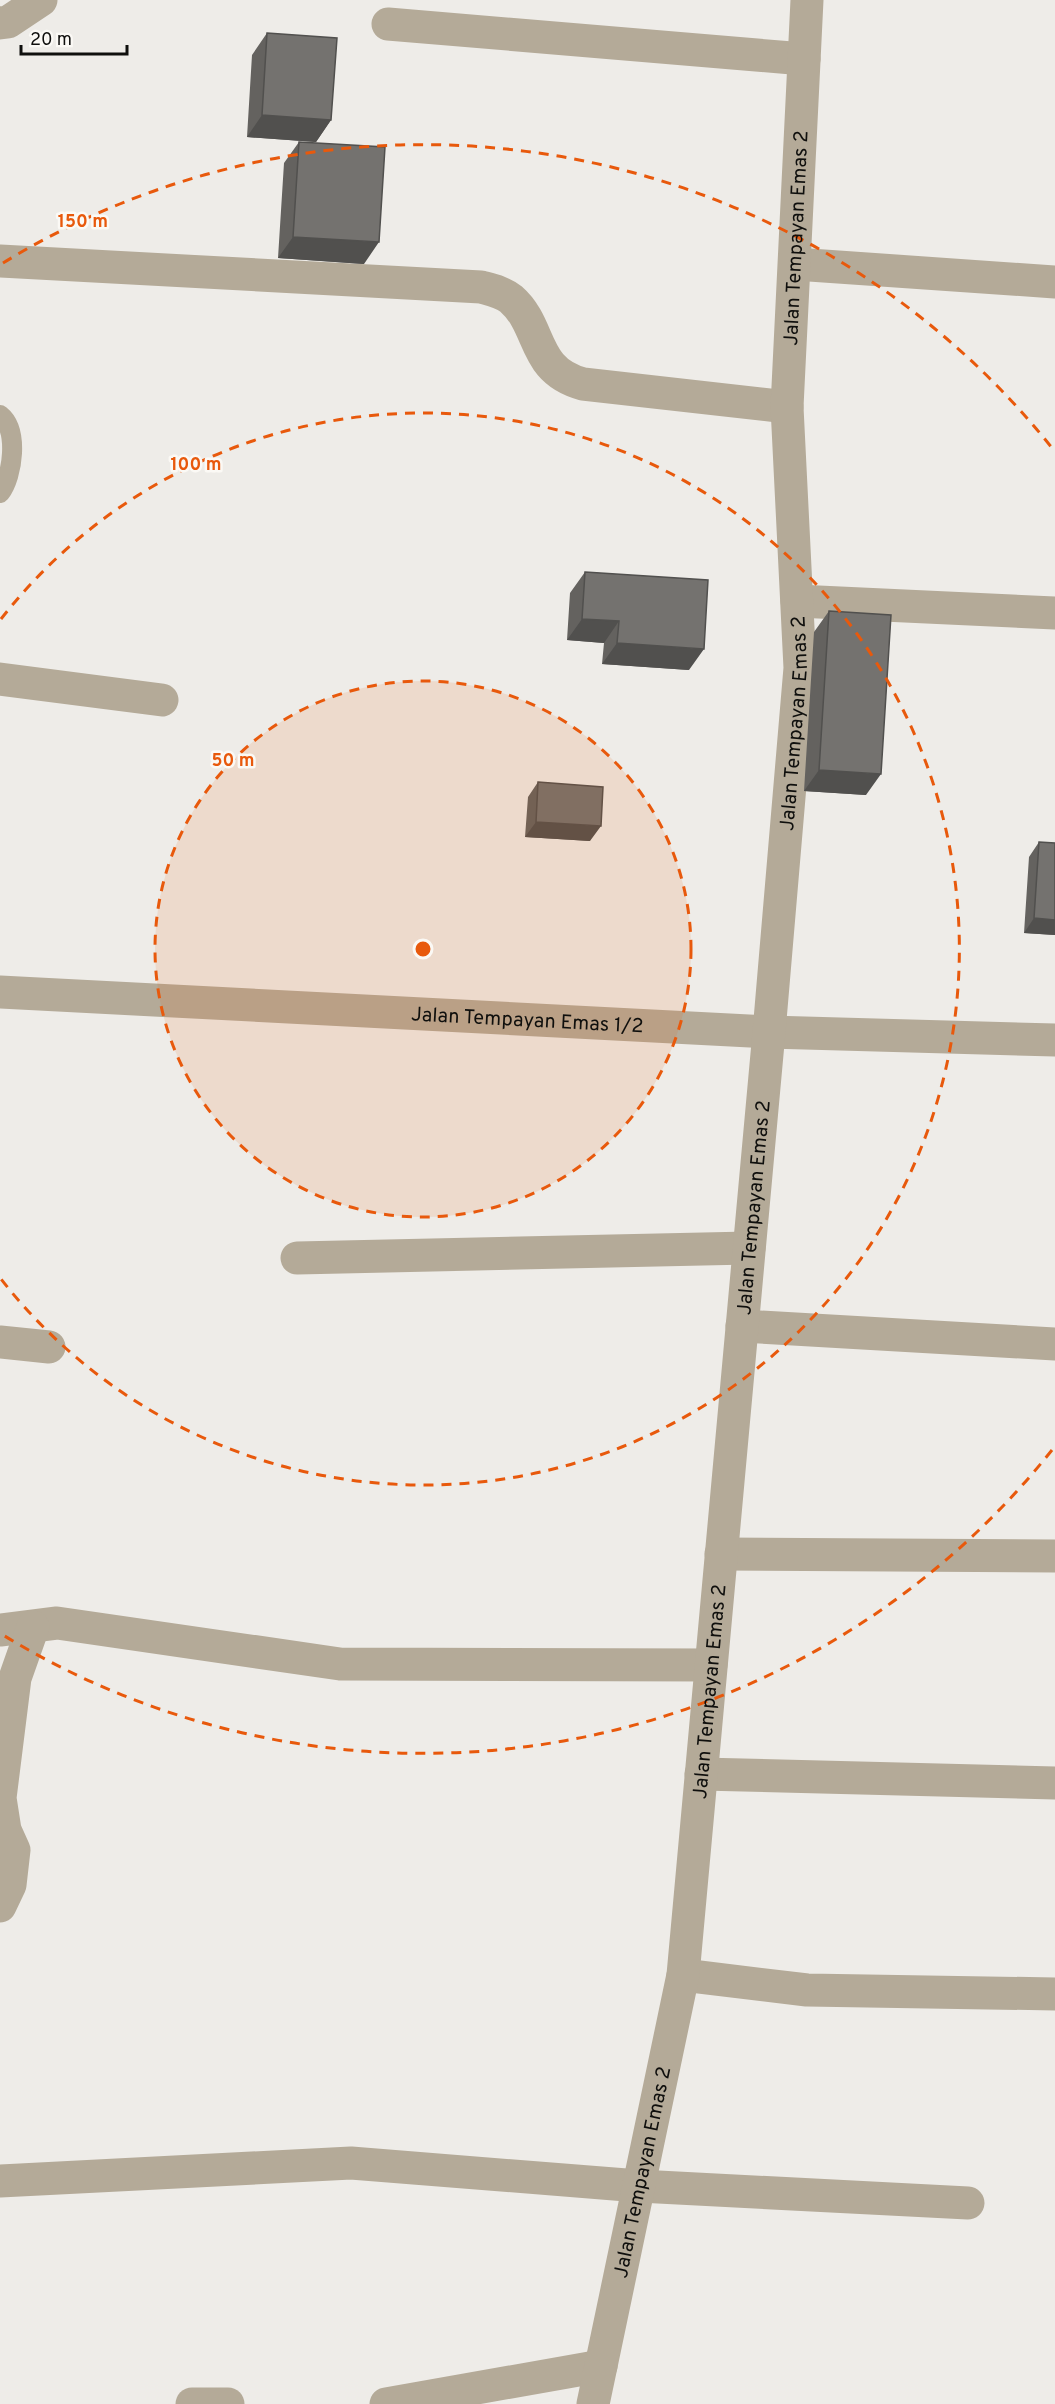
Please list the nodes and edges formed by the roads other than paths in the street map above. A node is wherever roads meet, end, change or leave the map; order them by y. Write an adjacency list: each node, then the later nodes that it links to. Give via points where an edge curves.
1 (40, 0): 3 (street, via 8,22)
2 (807, 0): 5 (street, Jalan Tempayan Emas 2)
3 (0, 23)
4 (388, 24): 5 (street)
5 (804, 59): 7 (street, Jalan Tempayan Emas 2)
6 (0, 261): 9 (street, via 481,287 511,300 555,372 568,380)
7 (795, 264): 8 (street); 9 (street, Jalan Tempayan Emas 2)
8 (1055, 282)
9 (787, 407): 12 (street, Jalan Tempayan Emas 2)
10 (0, 415): 11 (lane, via 11,428 12,439 9,475)
11 (0, 493)
12 (797, 601): 13 (street); 17 (street, Jalan Tempayan Emas 2, via 800,668)
13 (1055, 613)
14 (0, 679): 15 (street)
15 (162, 700)
16 (0, 992): 17 (street, Jalan Tempayan Emas 1/2)
17 (769, 1032): 18 (street, Jalan Tempayan Emas 1/2); 19 (street, Jalan Tempayan Emas 2)
18 (1055, 1040)
19 (749, 1248): 20 (street); 21 (street, Jalan Tempayan Emas 2)
20 (297, 1258)
21 (742, 1326): 23 (street); 25 (street, Jalan Tempayan Emas 2)
22 (0, 1342): 24 (street)
23 (1055, 1344)
24 (49, 1347)
25 (721, 1554): 26 (street); 29 (street, Jalan Tempayan Emas 2)
26 (1055, 1556)
27 (33, 1627): 28 (street); 29 (street, via 57,1623 340,1664); 32 (street, via 15,1678 0,1798 5,1830 14,1850 10,1885)
28 (0, 1630)
29 (711, 1665): 30 (street, Jalan Tempayan Emas 2)
30 (701, 1774): 31 (street); 33 (street, Jalan Tempayan Emas 2)
31 (1055, 1784)
32 (0, 1906)
33 (683, 1975): 34 (street, via 807,1990); 36 (street, Jalan Tempayan Emas 2)
34 (1055, 1994)
35 (0, 2181): 36 (street, via 351,2163)
36 (639, 2186): 37 (street); 38 (street, Jalan Tempayan Emas 2)
37 (968, 2203)
38 (601, 2366): 41 (street); 42 (street, Jalan Tempayan Emas 2)
39 (192, 2404): 40 (street)
40 (228, 2404)
41 (386, 2404)
42 (593, 2404)

